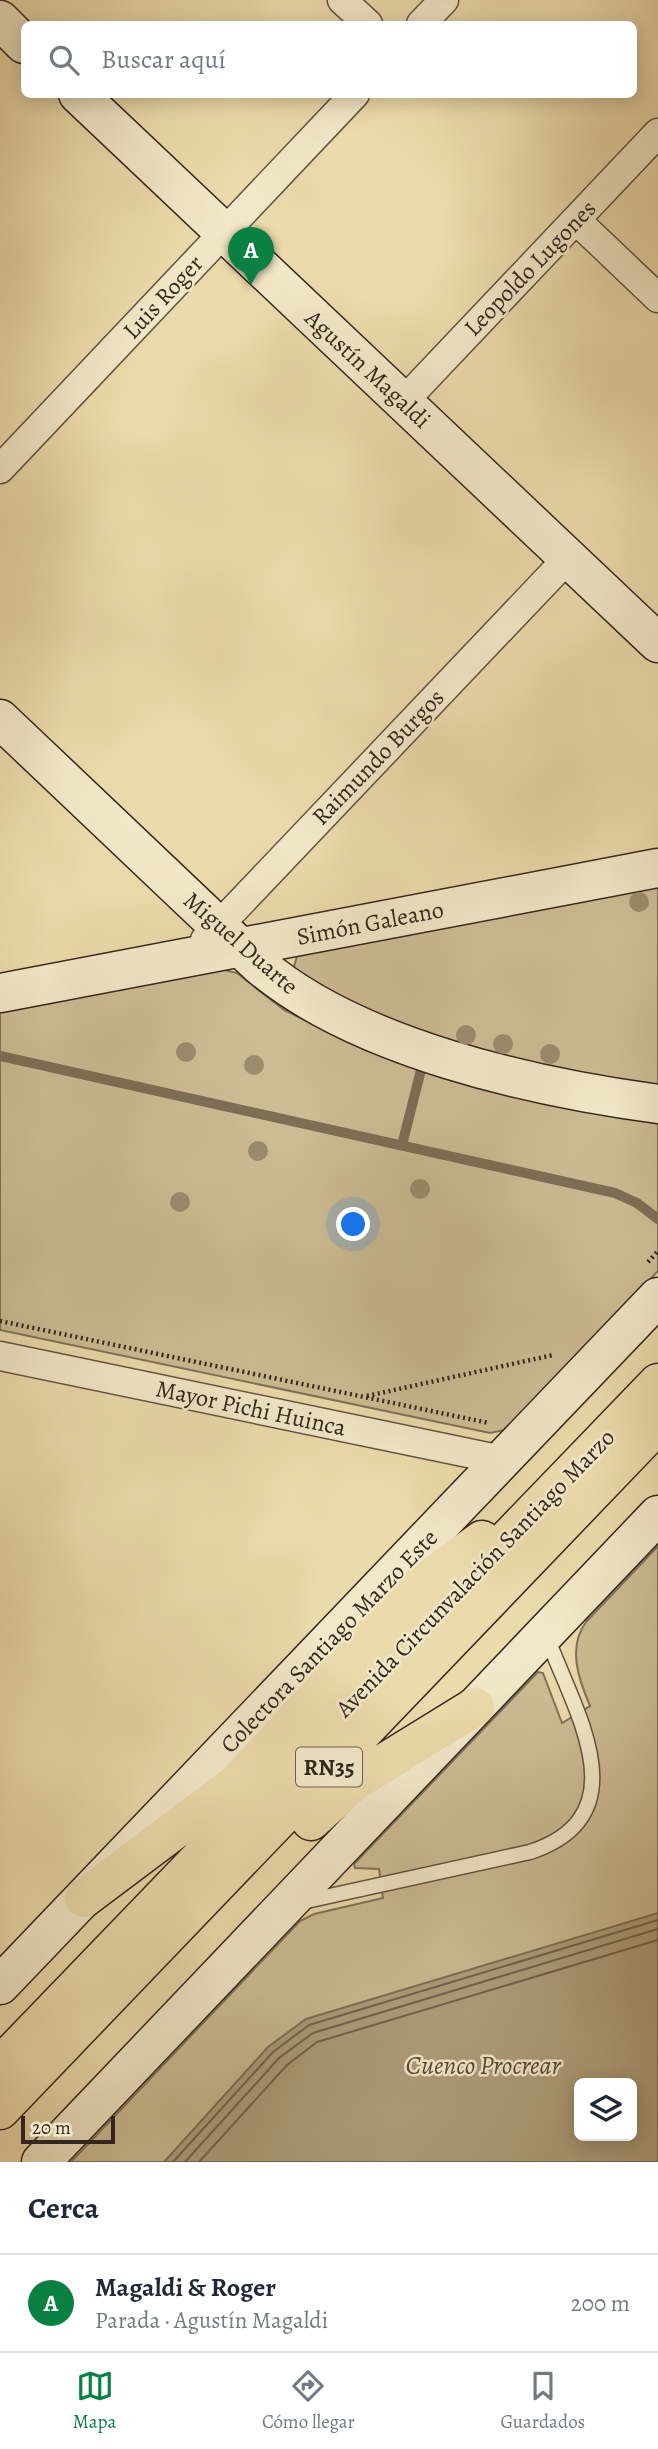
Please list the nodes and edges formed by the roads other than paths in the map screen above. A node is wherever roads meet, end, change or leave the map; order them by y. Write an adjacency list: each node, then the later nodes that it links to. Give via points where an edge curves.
1 (342, 0): 4 (street)
2 (444, 0): 5 (street)
3 (0, 20): 6 (street)
4 (365, 21)
5 (424, 21)
6 (21, 41)
7 (82, 98): 11 (street, Agustín Magaldi)
8 (351, 98): 11 (street, Luis Roger)
9 (658, 134): 10 (street, Leopoldo Lugones)
10 (576, 220): 12 (street); 13 (street, Leopoldo Lugones)
11 (224, 233): 13 (street, Agustín Magaldi); 14 (street, Luis Roger)
12 (658, 298)
13 (403, 402): 15 (street, Agustín Magaldi)
14 (0, 470)
15 (568, 558): 16 (street, Agustín Magaldi); 19 (street, Raimundo Burgos)
16 (658, 643)
17 (0, 719): 19 (street, Miguel Duarte)
18 (658, 868): 19 (street, Simón Galeano)
19 (229, 936): 20 (street, Simón Galeano, via 188,957); 21 (street, Miguel Duarte, via 302,996 420,1049 557,1088)
20 (0, 993)
21 (658, 1104)
22 (658, 1297): 26 (street, Colectora Santiago Marzo Este)
23 (0, 1356): 26 (street, Mayor Pichi Huinca)
24 (658, 1383): 27 (highway, Avenida Circunvalación Santiago Marzo / RN35)
25 (658, 1424): 35 (highway, Avenida Circunvalación Santiago Marzo / RN35)
26 (500, 1443): 31 (street, Colectora Santiago Marzo Este)
27 (558, 1486): 31 (highway, via 418,1587 237,1783); 34 (highway, Avenida Circunvalación Santiago Marzo / RN35)
28 (658, 1515): 29 (street)
29 (545, 1633): 30 (street); 32 (lane, via 594,1769 588,1804 568,1833 530,1852)
30 (475, 1707): 32 (street); 35 (highway, via 339,1793 147,1989)
31 (84, 1898): 33 (street, Colectora Santiago Marzo Este)
32 (286, 1906): 36 (street)
33 (0, 1986)
34 (0, 2066)
35 (0, 2110)
36 (41, 2162)

